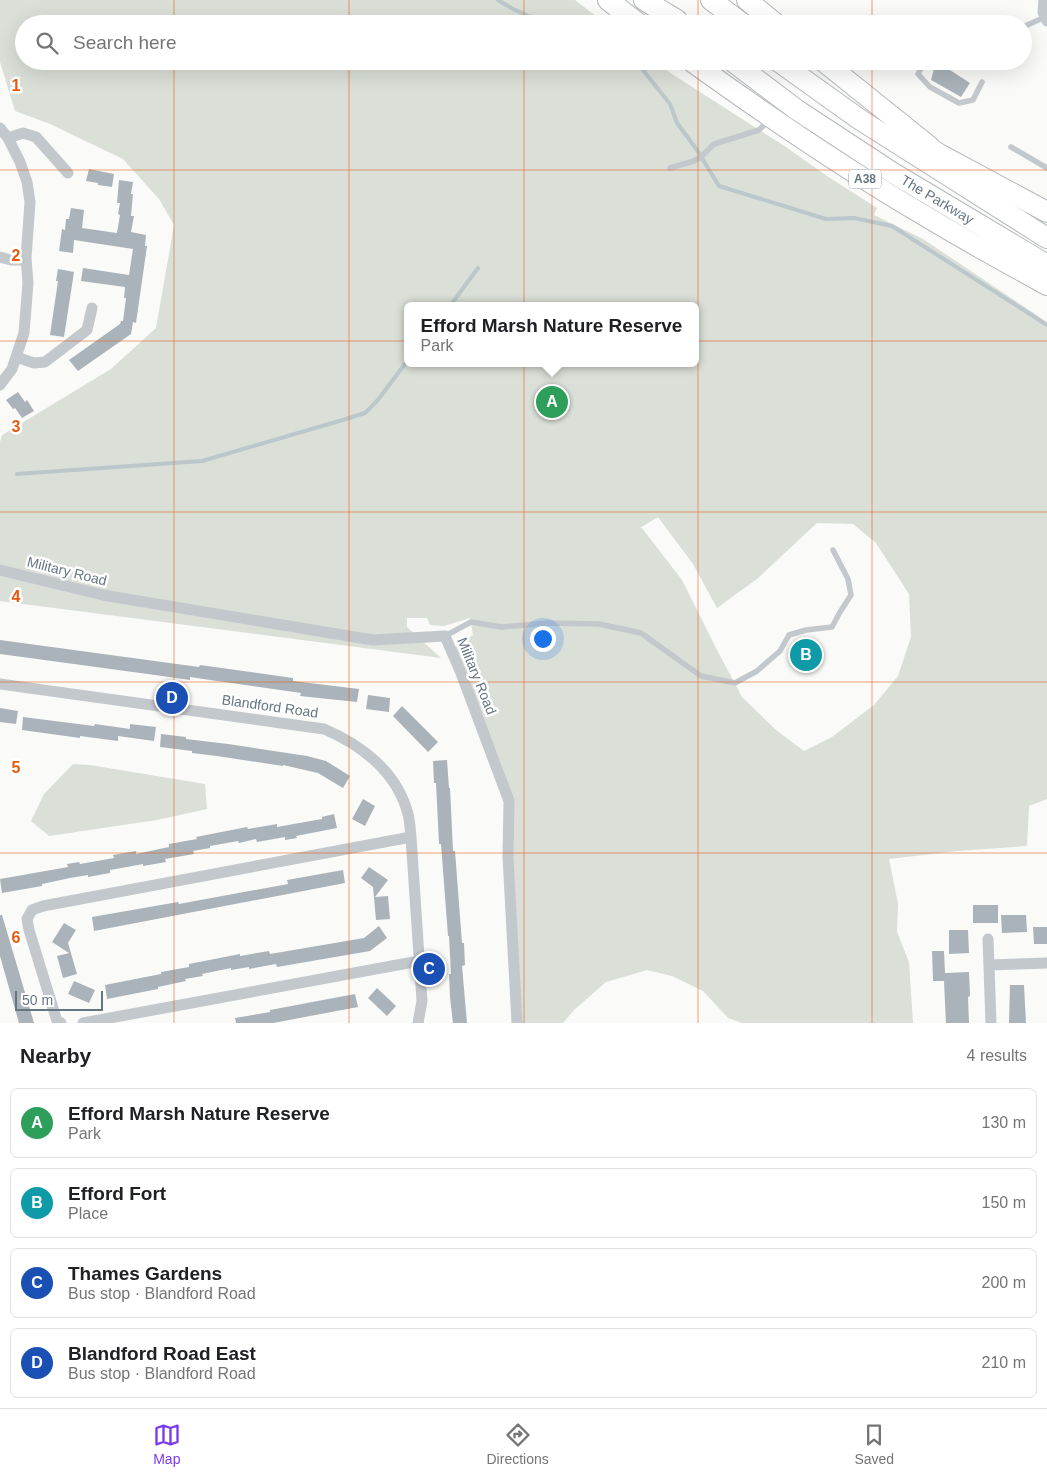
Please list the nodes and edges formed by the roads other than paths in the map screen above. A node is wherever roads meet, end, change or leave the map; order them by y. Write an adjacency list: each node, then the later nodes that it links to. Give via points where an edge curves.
1 (608, 0): 8 (highway)
2 (644, 0): 9 (highway)
3 (653, 0): 10 (highway)
4 (696, 0): 11 (highway)
5 (711, 0): 12 (highway)
6 (747, 0): 13 (highway)
7 (1044, 0): 14 (street, via 1042,6)
8 (627, 15)
9 (668, 15)
10 (671, 15)
11 (715, 15)
12 (731, 15)
13 (765, 15)
14 (1046, 19): 15 (lane)
15 (1032, 23)
16 (704, 70): 23 (highway, A38)
17 (744, 70): 35 (highway, The Parkway / A38, via 797,110 893,173)
18 (791, 70): 32 (highway, The Parkway, via 860,119)
19 (804, 70): 27 (highway)
20 (834, 70): 27 (highway)
21 (920, 70): 22 (lane, via 918,74 930,88 959,103 973,100)
22 (982, 82)
23 (772, 118): 28 (lane, via 759,130 714,144 694,161); 36 (highway, A38, via 922,214)
24 (0, 128): 25 (street)
25 (8, 138): 30 (street, via 23,133 36,137); 34 (street, via 20,162 30,202)
26 (1011, 147): 29 (lane)
27 (939, 154): 31 (highway)
28 (670, 168)
29 (1047, 168)
30 (68, 173)
31 (1047, 212)
32 (1047, 238)
33 (0, 257): 34 (street)
34 (26, 260): 38 (street, via 27,310 24,335)
35 (1047, 265)
36 (1047, 285)
37 (92, 308): 38 (street, via 87,330 45,362 34,363)
38 (16, 357): 39 (street)
39 (0, 385)
40 (834, 550): 42 (lane, via 848,578 851,595 832,627 789,635 780,651 757,671 735,683 700,676 641,633 599,624 501,627 471,622)
41 (0, 570): 42 (street, Military Road, via 103,595 372,640)
42 (445, 636): 52 (street, Military Road, via 509,800 508,857)
43 (0, 684): 44 (street, Blandford Road, via 324,729 359,747 390,776 408,814)
44 (411, 837): 46 (street, Blandford Road); 49 (street, via 32,910 27,919 29,930 57,1021)
45 (988, 939): 48 (street)
46 (419, 961): 50 (street); 51 (street, Blandford Road, via 422,1001)
47 (1047, 963): 48 (street)
48 (990, 965): 53 (street)
49 (61, 1023)
50 (83, 1023)
51 (418, 1023)
52 (516, 1023)
53 (991, 1023)

